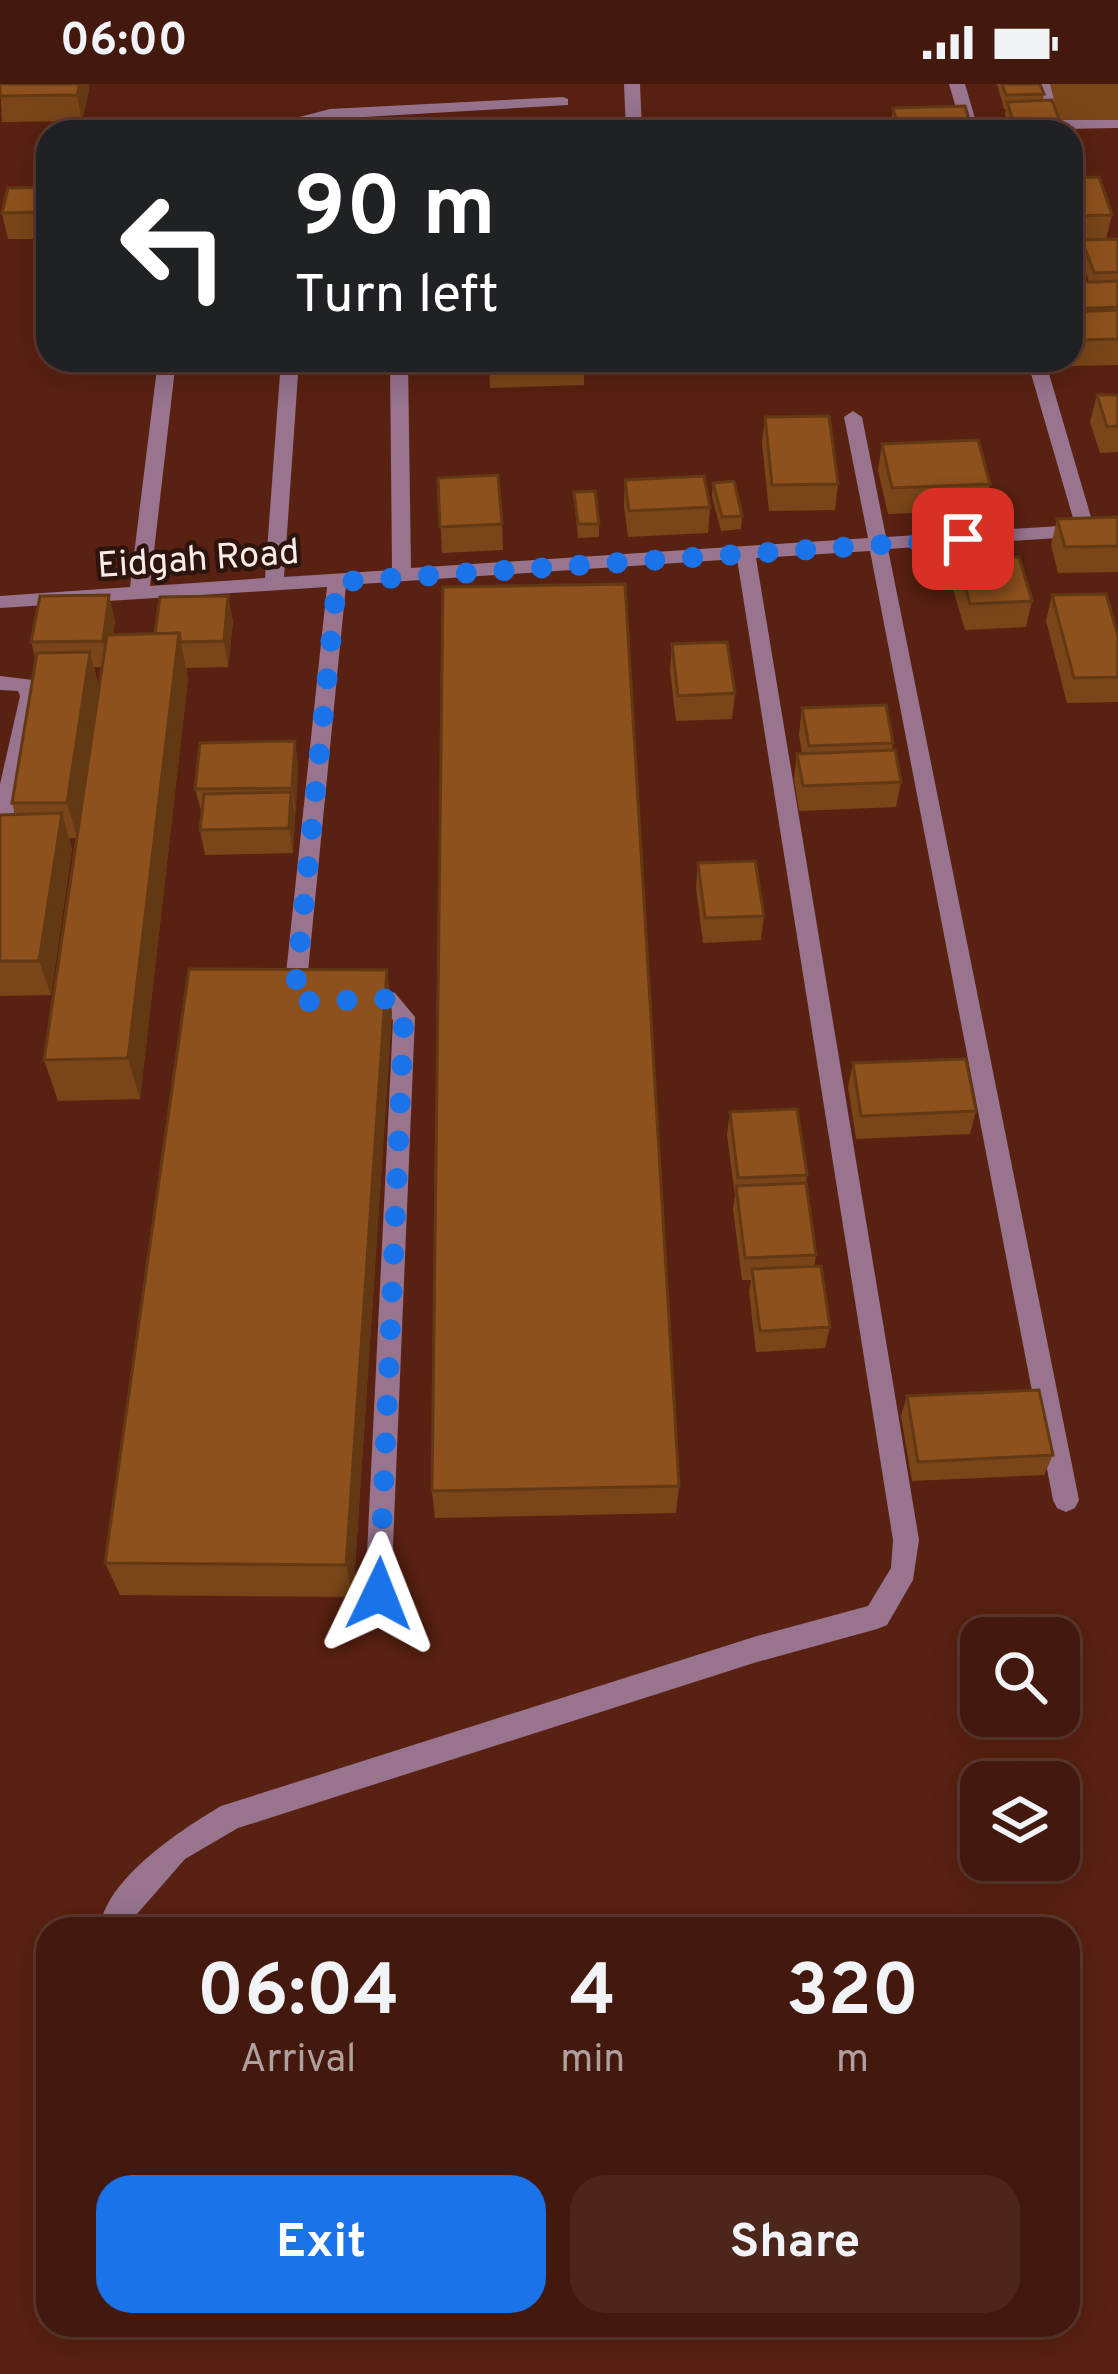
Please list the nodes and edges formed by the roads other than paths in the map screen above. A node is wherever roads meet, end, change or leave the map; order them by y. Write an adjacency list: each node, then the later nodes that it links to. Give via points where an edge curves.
1 (632, 84): 8 (street)
2 (957, 84): 9 (street)
3 (1046, 84): 10 (street)
4 (563, 102): 5 (street)
5 (407, 109): 6 (street); 7 (street)
6 (299, 120)
7 (407, 120)
8 (634, 120)
9 (967, 120)
10 (1057, 120)
11 (1118, 123): 12 (street)
12 (1083, 124)
13 (166, 372): 25 (street)
14 (289, 372): 24 (street)
15 (399, 372): 22 (street)
16 (1039, 372): 19 (street)
17 (854, 417): 20 (street)
18 (1118, 528): 19 (street, Eidgah Road)
19 (1085, 530): 20 (street, Eidgah Road)
20 (881, 545): 21 (street, Eidgah Road); 29 (street)
21 (746, 554): 22 (street, Eidgah Road); 31 (street, via 906,1540 894,1593 877,1616 231,1816 176,1849)
22 (402, 576): 23 (street, Eidgah Road)
23 (337, 582): 24 (street, Eidgah Road); 30 (street, via 306,1001 387,999 404,1016)
24 (274, 586): 25 (street, Eidgah Road)
25 (140, 595): 26 (street, Eidgah Road)
26 (0, 602)
27 (0, 683): 28 (street, via 26,685 30,696)
28 (0, 830)
29 (1066, 1500)
30 (379, 1594)
31 (116, 1917)

